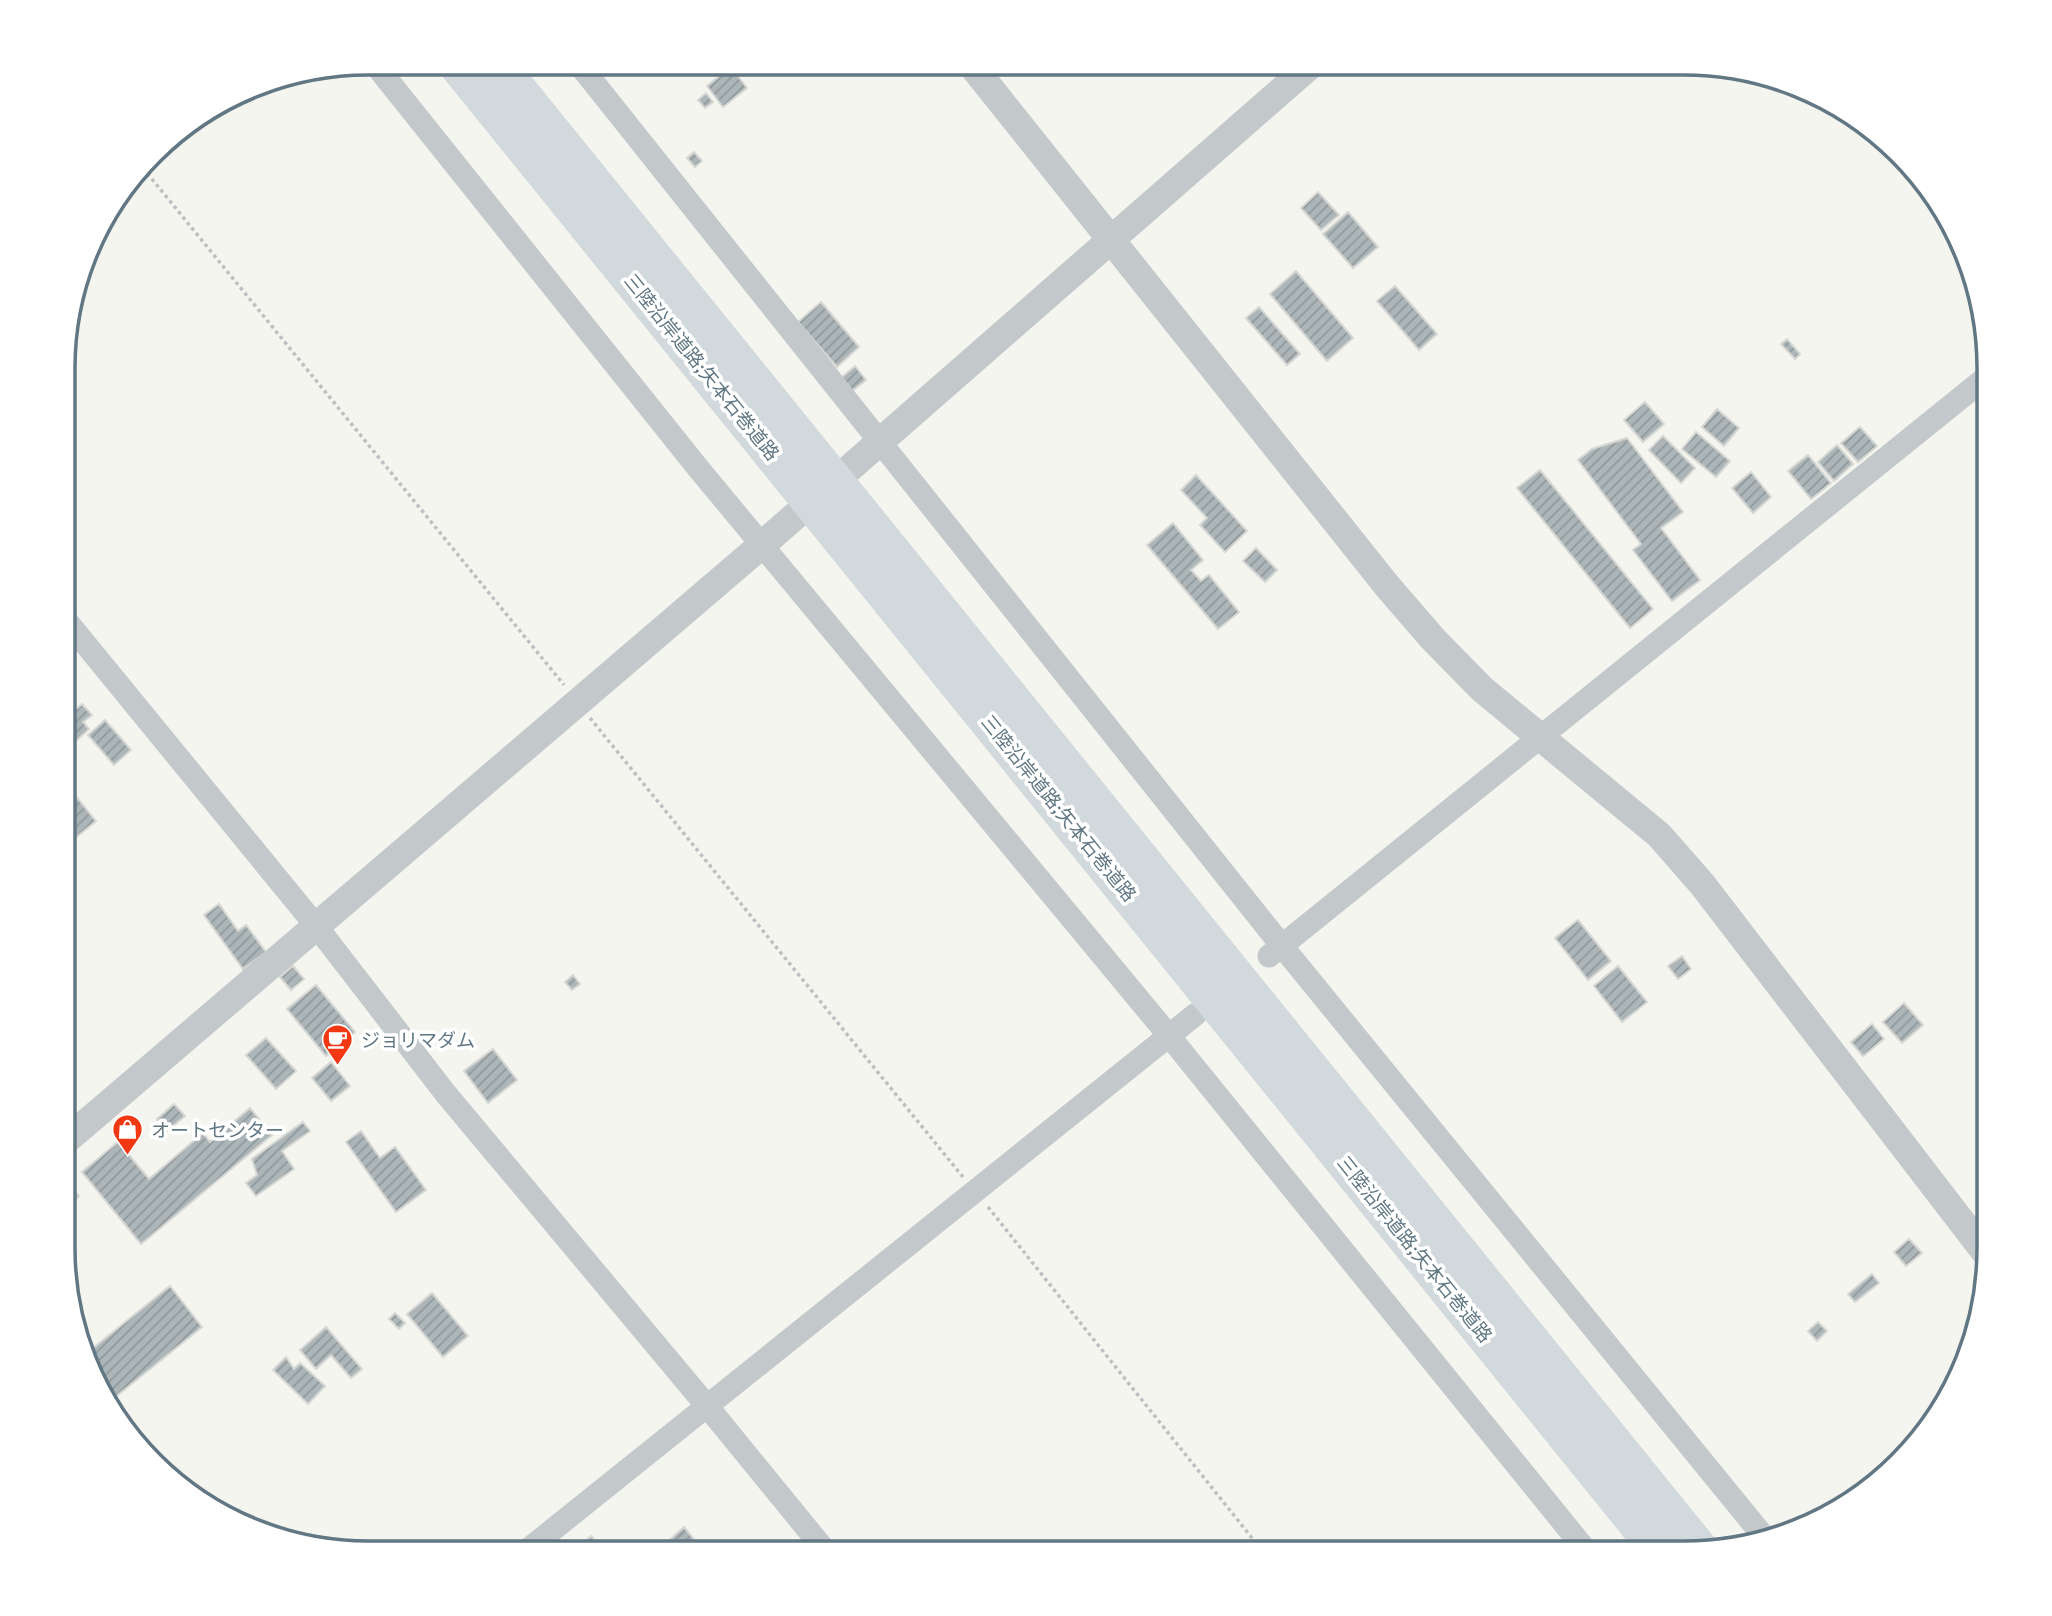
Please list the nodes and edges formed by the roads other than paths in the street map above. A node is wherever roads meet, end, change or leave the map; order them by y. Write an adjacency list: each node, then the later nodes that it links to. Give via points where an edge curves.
1 (384, 75): 12 (street)
2 (466, 75): 10 (highway, 三陸沿岸道路;矢本石巻道路)
3 (505, 75): 10 (highway, 三陸沿岸道路;矢本石巻道路)
4 (588, 75): 9 (street)
5 (980, 75): 7 (street)
6 (1300, 75): 7 (street)
7 (1112, 240): 9 (street); 14 (street, via 1424,629 1482,689)
8 (1977, 385): 14 (street)
9 (880, 442): 12 (street); 16 (street)
10 (805, 469): 11 (highway, 三陸沿岸道路;矢本石巻道路)
11 (841, 514): 26 (highway, 三陸沿岸道路;矢本石巻道路); 27 (highway, 三陸沿岸道路;矢本石巻道路)
12 (763, 544): 15 (street); 18 (street)
13 (75, 631): 15 (street)
14 (1542, 736): 16 (street); 20 (street, via 1659,835 1702,884)
15 (317, 927): 19 (street); 21 (street, via 446,1094)
16 (1276, 951): 22 (street)
17 (1196, 1014): 18 (street)
18 (1170, 1037): 21 (street); 25 (street)
19 (75, 1133)
20 (1977, 1242)
21 (708, 1406): 23 (street); 24 (street)
22 (1759, 1531)
23 (540, 1541)
24 (817, 1541)
25 (1578, 1541)
26 (1652, 1541)
27 (1692, 1541)

